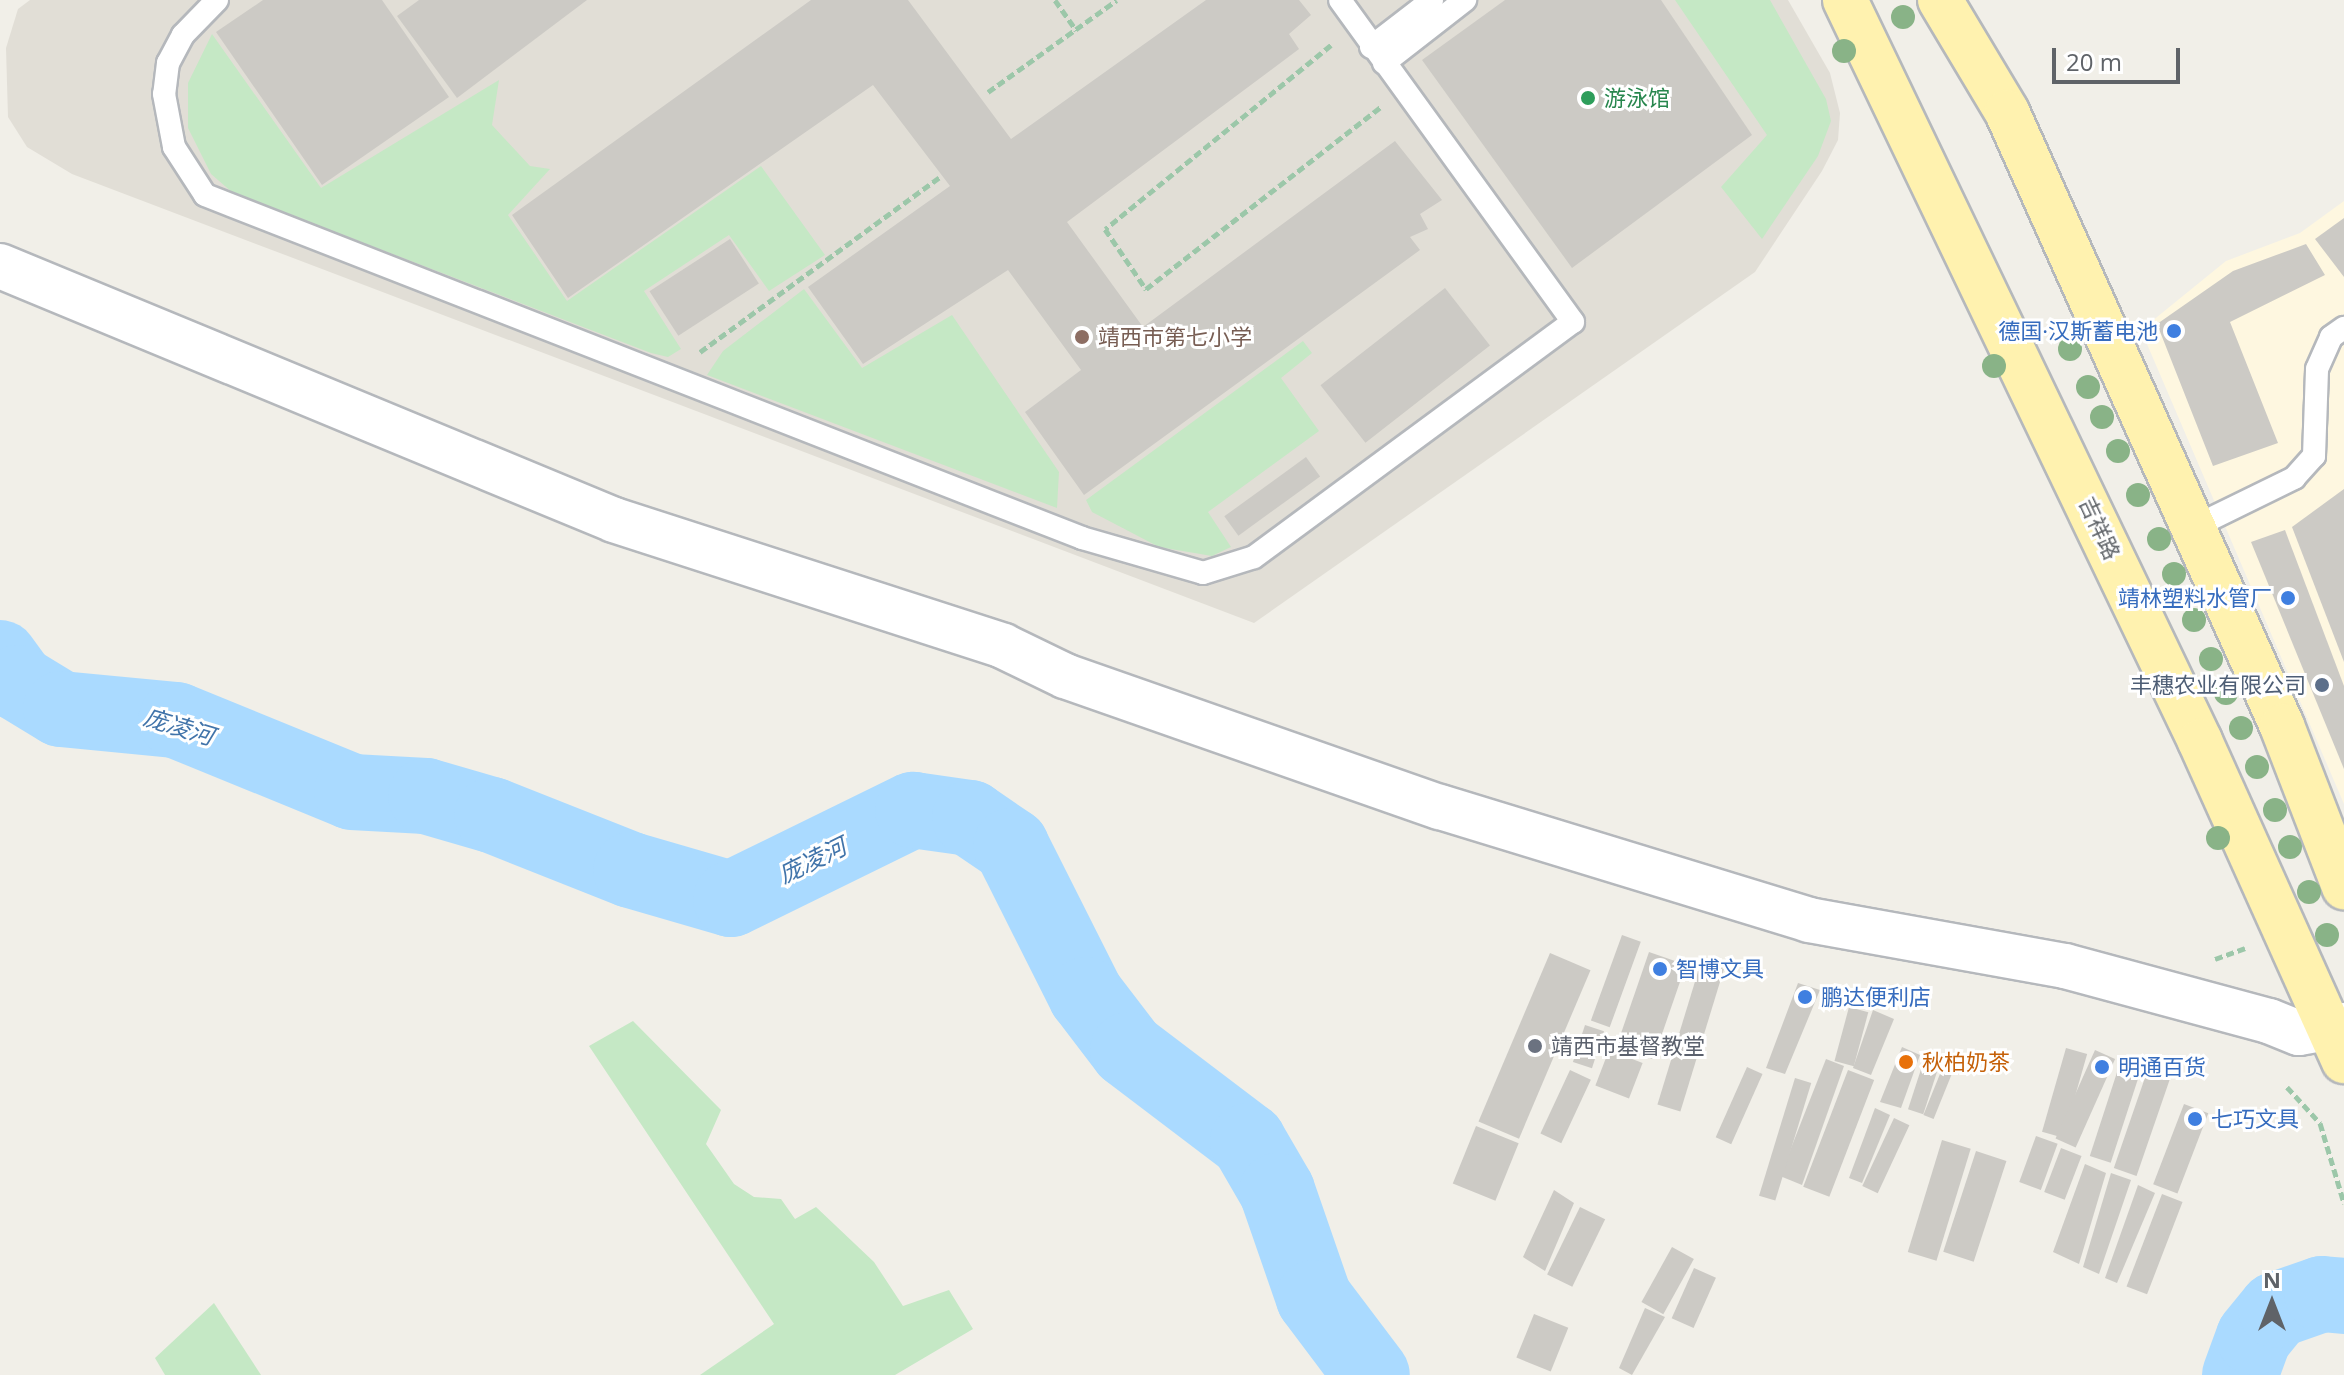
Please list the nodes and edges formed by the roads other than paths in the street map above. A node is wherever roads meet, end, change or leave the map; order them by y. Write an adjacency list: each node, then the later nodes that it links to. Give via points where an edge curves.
1 (217, 0): 7 (lane, via 183,35 168,63 164,94 174,147 205,195 1082,538 1203,573 1232,568 1573,322)
2 (1340, 0): 7 (lane)
3 (1432, 0): 7 (lane)
4 (1465, 0): 7 (lane)
5 (1845, 0): 12 (main road, 吉祥路, via 2087,499)
6 (1940, 0): 10 (main road, via 2007,112)
7 (1378, 55)
8 (0, 266): 12 (street, via 614,520 1003,646 1065,676 1481,820 1809,920 2065,966)
9 (2344, 328): 10 (lane, via 2331,337 2317,369 2314,456 2294,478)
10 (2192, 528): 11 (main road)
11 (2344, 887)
12 (2324, 1038)

